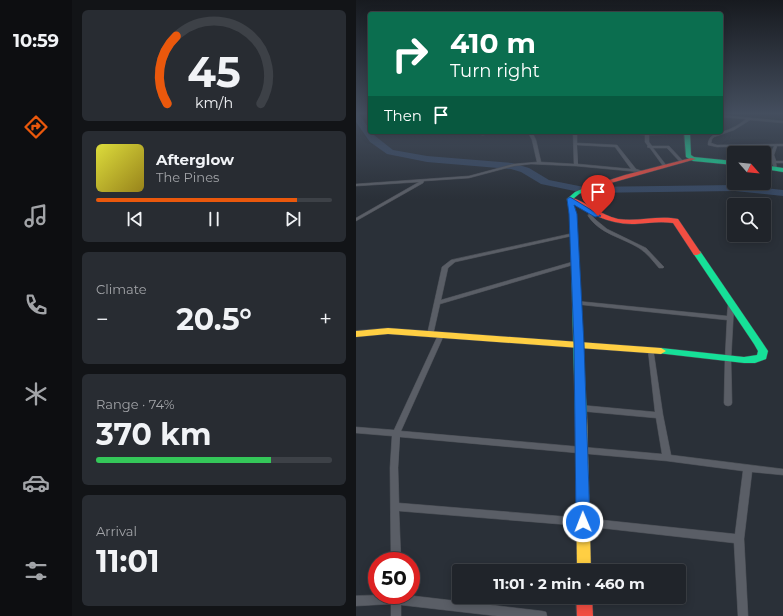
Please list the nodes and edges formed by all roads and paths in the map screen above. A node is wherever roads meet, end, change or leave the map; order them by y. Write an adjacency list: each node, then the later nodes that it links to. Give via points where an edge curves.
1 (536, 142): 12 (street)
2 (647, 142): 7 (street)
3 (687, 142): 8 (main road, via 688,156)
4 (709, 142): 6 (street, via 708,144 717,146)
5 (575, 144): 13 (street); 16 (street, via 616,146)
6 (781, 144): 15 (street, via 772,155)
7 (649, 147): 9 (street, via 668,147); 14 (street)
8 (693, 159): 9 (main road); 10 (main road)
9 (682, 162): 14 (main road)
10 (727, 162)
11 (783, 162): 15 (street)
12 (539, 163): 13 (street); 17 (street, via 514,165 470,177)
13 (576, 165): 16 (street)
14 (664, 165): 16 (main road)
15 (777, 167)
16 (637, 171): 19 (main road)
17 (424, 181): 18 (street); 21 (street)
18 (356, 185)
19 (572, 196): 20 (main road); 22 (main road)
20 (592, 212): 24 (street, via 590,216 596,224 650,253); 27 (main road, via 621,222 675,221)
21 (356, 220)
22 (574, 234): 23 (main road); 25 (street, via 453,261 445,267)
23 (574, 263): 25 (street); 26 (main road)
24 (661, 267)
25 (438, 303): 30 (street)
26 (576, 304): 28 (street); 32 (main road)
27 (731, 305): 28 (street); 34 (main road, via 763,351 762,357 755,360)
28 (730, 318): 34 (street)
29 (356, 334): 30 (main road, via 388,331)
30 (430, 335): 31 (main road)
31 (441, 335): 32 (main road); 39 (street)
32 (579, 344): 33 (main road); 36 (main road)
33 (651, 350): 34 (main road); 37 (street)
34 (728, 359): 35 (street)
35 (728, 403)
36 (580, 408): 37 (street); 40 (main road)
37 (659, 415): 41 (street)
38 (356, 430): 39 (street)
39 (396, 434): 40 (street); 44 (street)
40 (582, 449): 41 (street); 45 (main road)
41 (667, 458): 42 (street)
42 (748, 468): 43 (street); 46 (street)
43 (783, 472)
44 (395, 507): 45 (street); 47 (street)
45 (583, 522): 46 (street); 48 (main road)
46 (739, 539): 57 (street)
47 (396, 552)
48 (584, 564)
49 (368, 600): 51 (street)
50 (420, 600): 55 (street)
51 (356, 601)
52 (396, 604): 54 (street)
53 (584, 604): 56 (main road)
54 (396, 616)
55 (542, 616)
56 (585, 616)
57 (743, 616)

